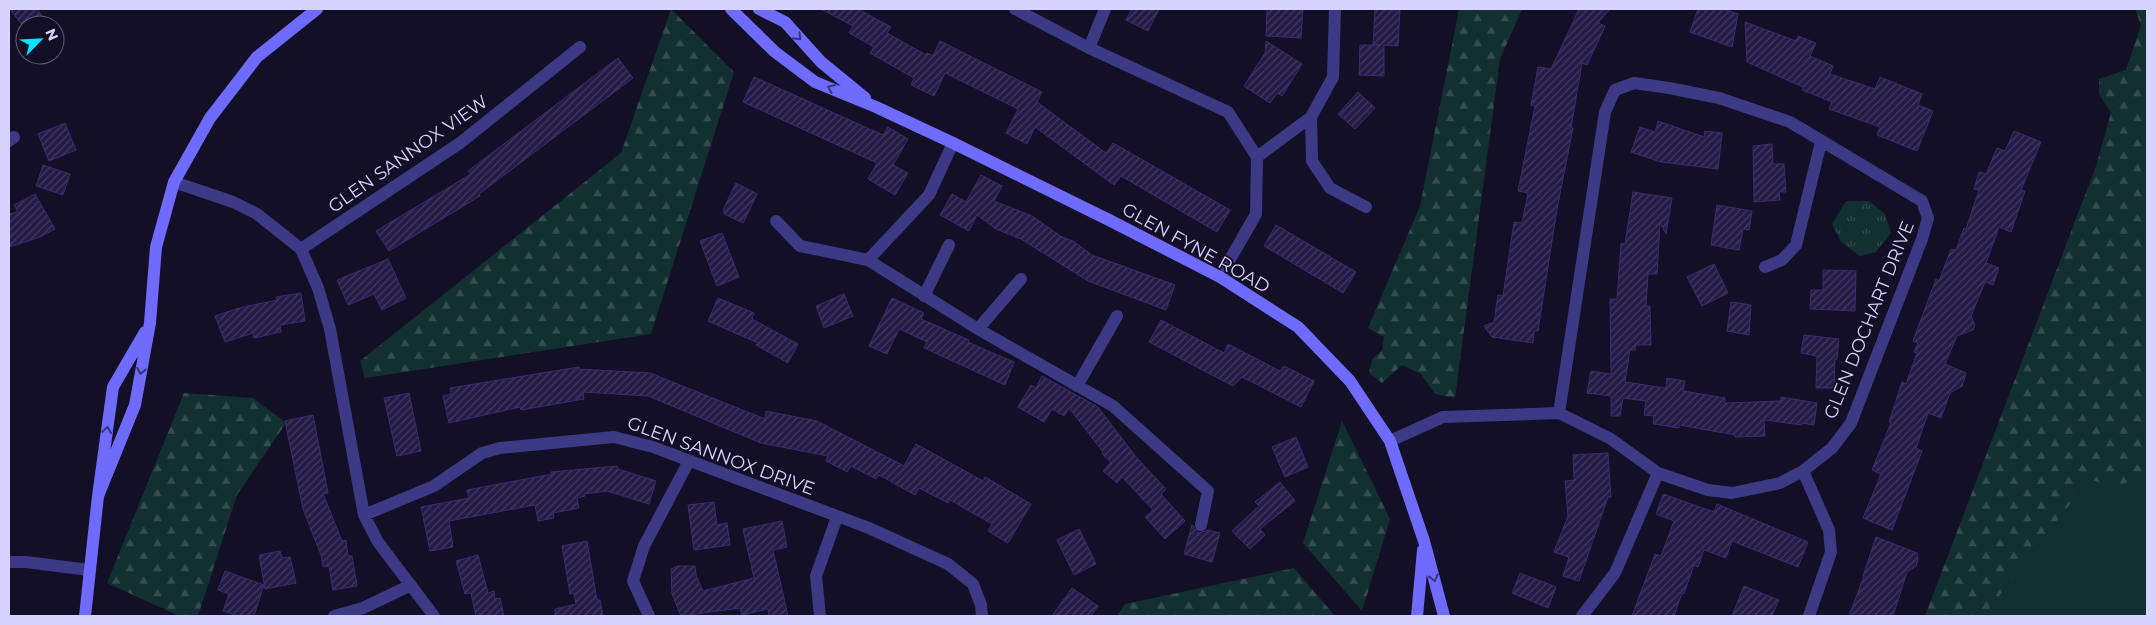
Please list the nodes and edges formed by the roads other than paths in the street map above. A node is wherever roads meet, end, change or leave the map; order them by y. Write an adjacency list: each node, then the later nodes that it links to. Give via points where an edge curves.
1 (318, 9): 14 (street, via 257,57 210,118)
2 (731, 9): 9 (street, GLEN FYNE ROAD, one-way to 2, via 815,82 775,52)
3 (759, 9): 9 (street, GLEN FYNE ROAD, one-way to 9, via 784,22 821,62)
4 (1015, 9): 8 (street)
5 (1105, 9): 8 (street)
6 (1336, 9): 10 (street, via 1333,77)
7 (580, 47): 18 (street, GLEN SANNOX VIEW, via 460,143)
8 (1088, 48): 13 (street, via 1228,112)
9 (876, 107): 12 (street, GLEN FYNE ROAD)
10 (1312, 117): 13 (street); 15 (street, via 1312,161 1330,188)
11 (1821, 142): 20 (street, via 1796,245 1782,260); 28 (street, GLEN DOCHART DRIVE, via 1790,122 1719,98 1634,83 1615,90 1606,112); 31 (street, GLEN DOCHART DRIVE, via 1922,201 1928,218 1851,423 1832,448)
12 (954, 143): 19 (street, via 929,195); 21 (street, GLEN FYNE ROAD)
13 (1257, 157): 21 (street, via 1256,214)
14 (174, 182): 18 (street, via 233,202 257,214); 25 (street, via 156,247)
15 (1366, 207)
16 (776, 221): 19 (street, via 800,246)
17 (949, 245): 23 (street)
18 (301, 249): 34 (street, via 318,288 330,329)
19 (868, 260): 23 (street)
20 (1765, 267)
21 (1220, 278): 29 (street, GLEN FYNE ROAD, via 1298,327 1350,381)
22 (1021, 279): 26 (street)
23 (924, 296): 26 (street)
24 (1117, 316): 27 (street)
25 (150, 323): 33 (street, one-way to 33, via 135,405); 33 (street, one-way to 25, via 113,388)
26 (978, 330): 27 (street)
27 (1077, 386): 36 (street, via 1113,406 1208,491)
28 (1559, 413): 29 (street, GLEN DOCHART DRIVE, via 1443,417); 32 (street, GLEN DOCHART DRIVE, via 1611,439)
29 (1390, 441): 37 (street, GLEN FYNE ROAD)
30 (689, 461): 34 (street, GLEN SANNOX DRIVE, via 614,437 500,448 482,453 434,486); 35 (street, GLEN SANNOX DRIVE); 44 (street, via 644,546 633,581)
31 (1803, 470): 32 (street, GLEN DOCHART DRIVE, via 1780,483 1732,494 1708,490); 50 (street, via 1828,530 1831,552)
32 (1658, 472): 49 (street, via 1615,573)
33 (98, 496): 39 (street)
34 (364, 515): 40 (street, via 378,542)
35 (837, 517): 45 (street, via 816,576); 46 (street, GLEN SANNOX DRIVE, via 948,564 973,584)
36 (1201, 525)
37 (1424, 540): 47 (street, GLEN FYNE ROAD); 48 (street, GLEN FYNE ROAD, one-way to 48)
38 (9, 562): 39 (street)
39 (90, 570): 41 (street)
40 (411, 585): 42 (street, via 363,608); 43 (street)
41 (85, 616)
42 (334, 616)
43 (434, 616)
44 (649, 616)
45 (820, 616)
46 (982, 616)
47 (1416, 616)
48 (1444, 616)
49 (1582, 616)
50 (1809, 616)

